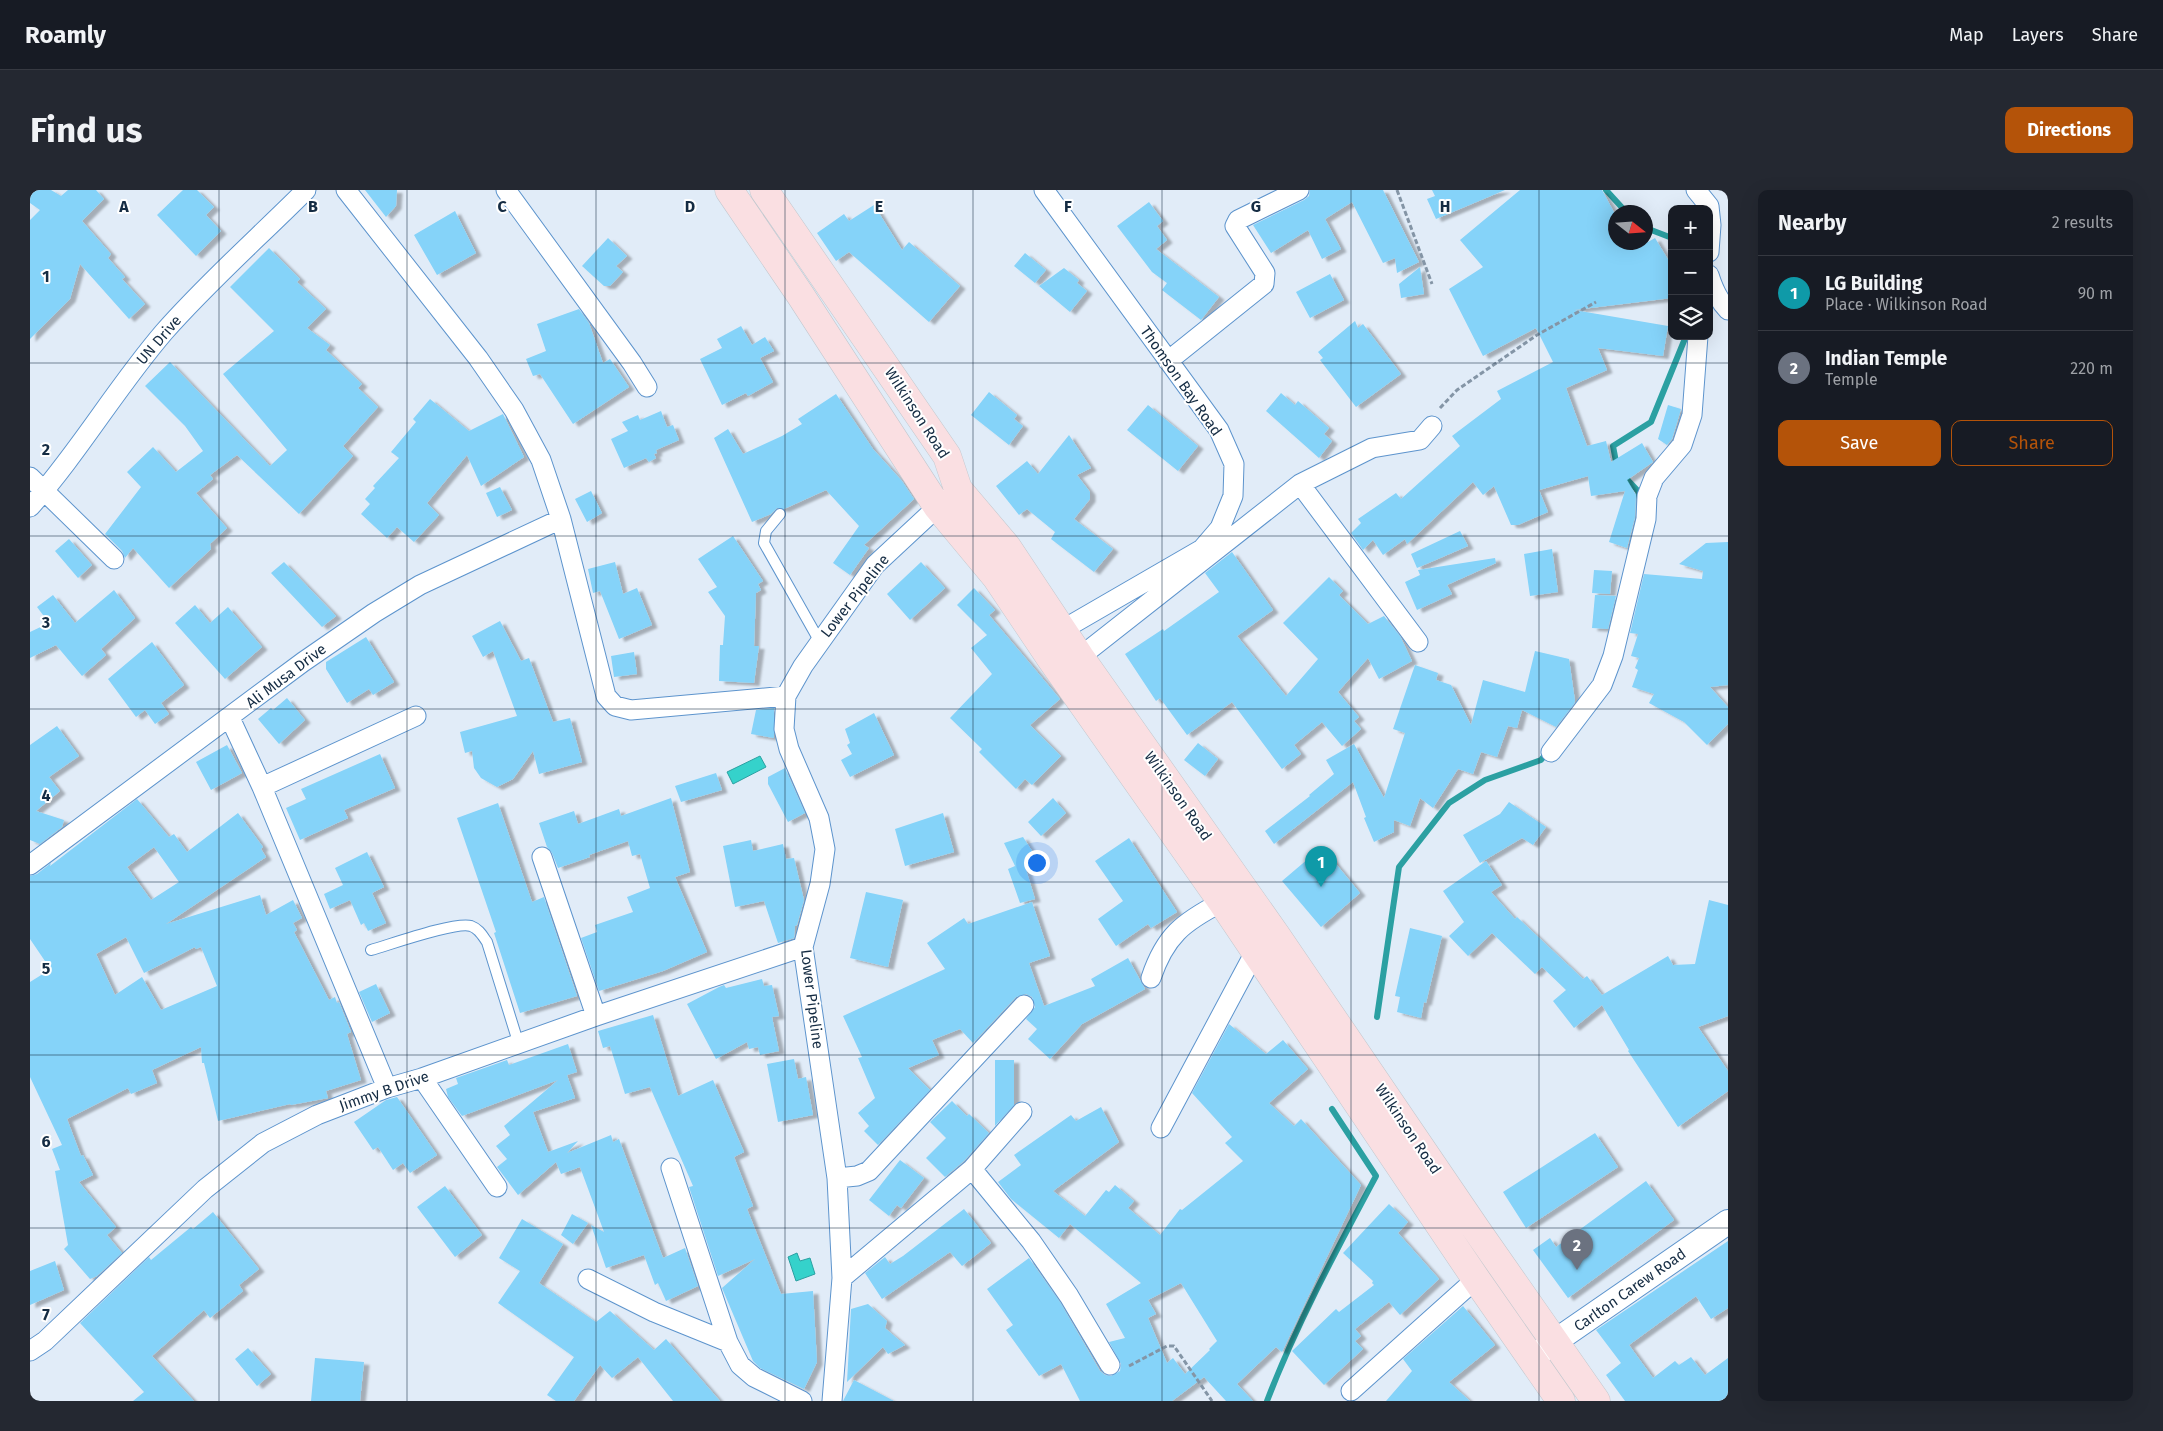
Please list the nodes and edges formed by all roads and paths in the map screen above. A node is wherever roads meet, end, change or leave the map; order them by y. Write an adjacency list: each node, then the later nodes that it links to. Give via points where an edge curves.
1 (306, 190): 22 (street, UN Drive, via 164,332)
2 (346, 190): 26 (street, via 478,358 514,410 541,460)
3 (506, 190): 17 (street)
4 (729, 190): 23 (main road, Wilkinson Road)
5 (764, 190): 21 (main road, Wilkinson Road, via 947,456)
6 (1044, 190): 16 (street, Thomson Bay Road)
7 (1300, 190): 16 (street, via 1238,220 1235,226 1265,273 1264,284)
8 (1397, 190): 11 (path)
9 (1696, 190): 10 (street, via 1709,206)
10 (1709, 250)
11 (1432, 284)
12 (1713, 291): 14 (street)
13 (1596, 302): 18 (path, via 1543,331 1457,390 1439,410)
14 (1728, 310)
15 (1698, 340): 35 (street, via 1692,415 1682,445 1654,478 1647,496 1646,519 1613,656 1602,685)
16 (1168, 361): 28 (street, Thomson Bay Road, via 1219,430 1234,464 1233,496 1220,528 1202,549)
17 (647, 387)
18 (1432, 426): 20 (street, via 1420,440 1372,448)
19 (30, 477): 22 (street)
20 (1300, 484): 30 (street); 31 (street)
21 (958, 488): 23 (street, Lower Pipeline); 28 (main road, Wilkinson Road, via 1007,547)
22 (44, 491): 24 (street, UN Drive); 27 (street)
23 (937, 506): 29 (street, Lower Pipeline, via 876,565); 39 (main road, Wilkinson Road, via 996,577)
24 (30, 507)
25 (780, 514): 29 (lane, via 766,532 764,543)
26 (561, 519): 32 (street, via 606,696 615,706 631,710); 34 (street, Ali Musa Drive, via 420,585 303,662)
27 (114, 559)
28 (1062, 630): 31 (main road, Wilkinson Road)
29 (820, 642): 32 (street, Lower Pipeline)
30 (1418, 642)
31 (1080, 657): 60 (main road, Wilkinson Road)
32 (786, 696): 40 (street, Lower Pipeline, via 784,729 819,818 825,849 820,884)
33 (416, 716): 36 (street)
34 (230, 718): 36 (street); 38 (street, Ali Musa Drive)
35 (1551, 752)
36 (262, 787): 48 (street)
37 (542, 857): 45 (street)
38 (30, 865)
39 (1222, 902): 42 (main road, Wilkinson Road); 43 (street, via 1195,916 1174,934 1159,955)
40 (803, 947): 45 (street, Jimmy B Drive); 53 (street, Lower Pipeline)
41 (371, 950): 46 (lane, via 454,926 469,925 480,930 487,942)
42 (1255, 952): 50 (street); 57 (main road, Wilkinson Road)
43 (1151, 978)
44 (1024, 1005): 53 (street, via 869,1170 857,1176)
45 (596, 1016): 46 (street, Jimmy B Drive)
46 (519, 1045): 47 (street, Jimmy B Drive)
47 (422, 1078): 48 (street, Jimmy B Drive); 54 (street)
48 (386, 1088): 61 (street, Jimmy B Drive, via 317,1115 263,1143 206,1189 45,1341)
49 (1022, 1112): 52 (street)
50 (1161, 1128)
51 (671, 1168): 59 (street)
52 (972, 1169): 56 (street); 63 (street, via 1031,1241)
53 (837, 1178): 56 (street, Lower Pipeline)
54 (497, 1187)
55 (1728, 1222): 60 (street, Carlton Carew Road)
56 (842, 1278): 67 (street, Lower Pipeline)
57 (1476, 1278): 62 (main road, Wilkinson Road); 64 (street)
58 (588, 1279): 59 (street, via 654,1312)
59 (728, 1342): 66 (street, via 740,1365 754,1377)
60 (1556, 1342): 62 (street, Carlton Carew Road); 69 (main road, Wilkinson Road)
61 (30, 1351)
62 (1531, 1358): 68 (main road, Wilkinson Road)
63 (1110, 1365): 65 (path, via 1115,1371 1122,1370 1167,1346 1174,1346)
64 (1351, 1391)
65 (1210, 1400)
66 (802, 1401)
67 (832, 1401)
68 (1561, 1401)
69 (1596, 1401)

